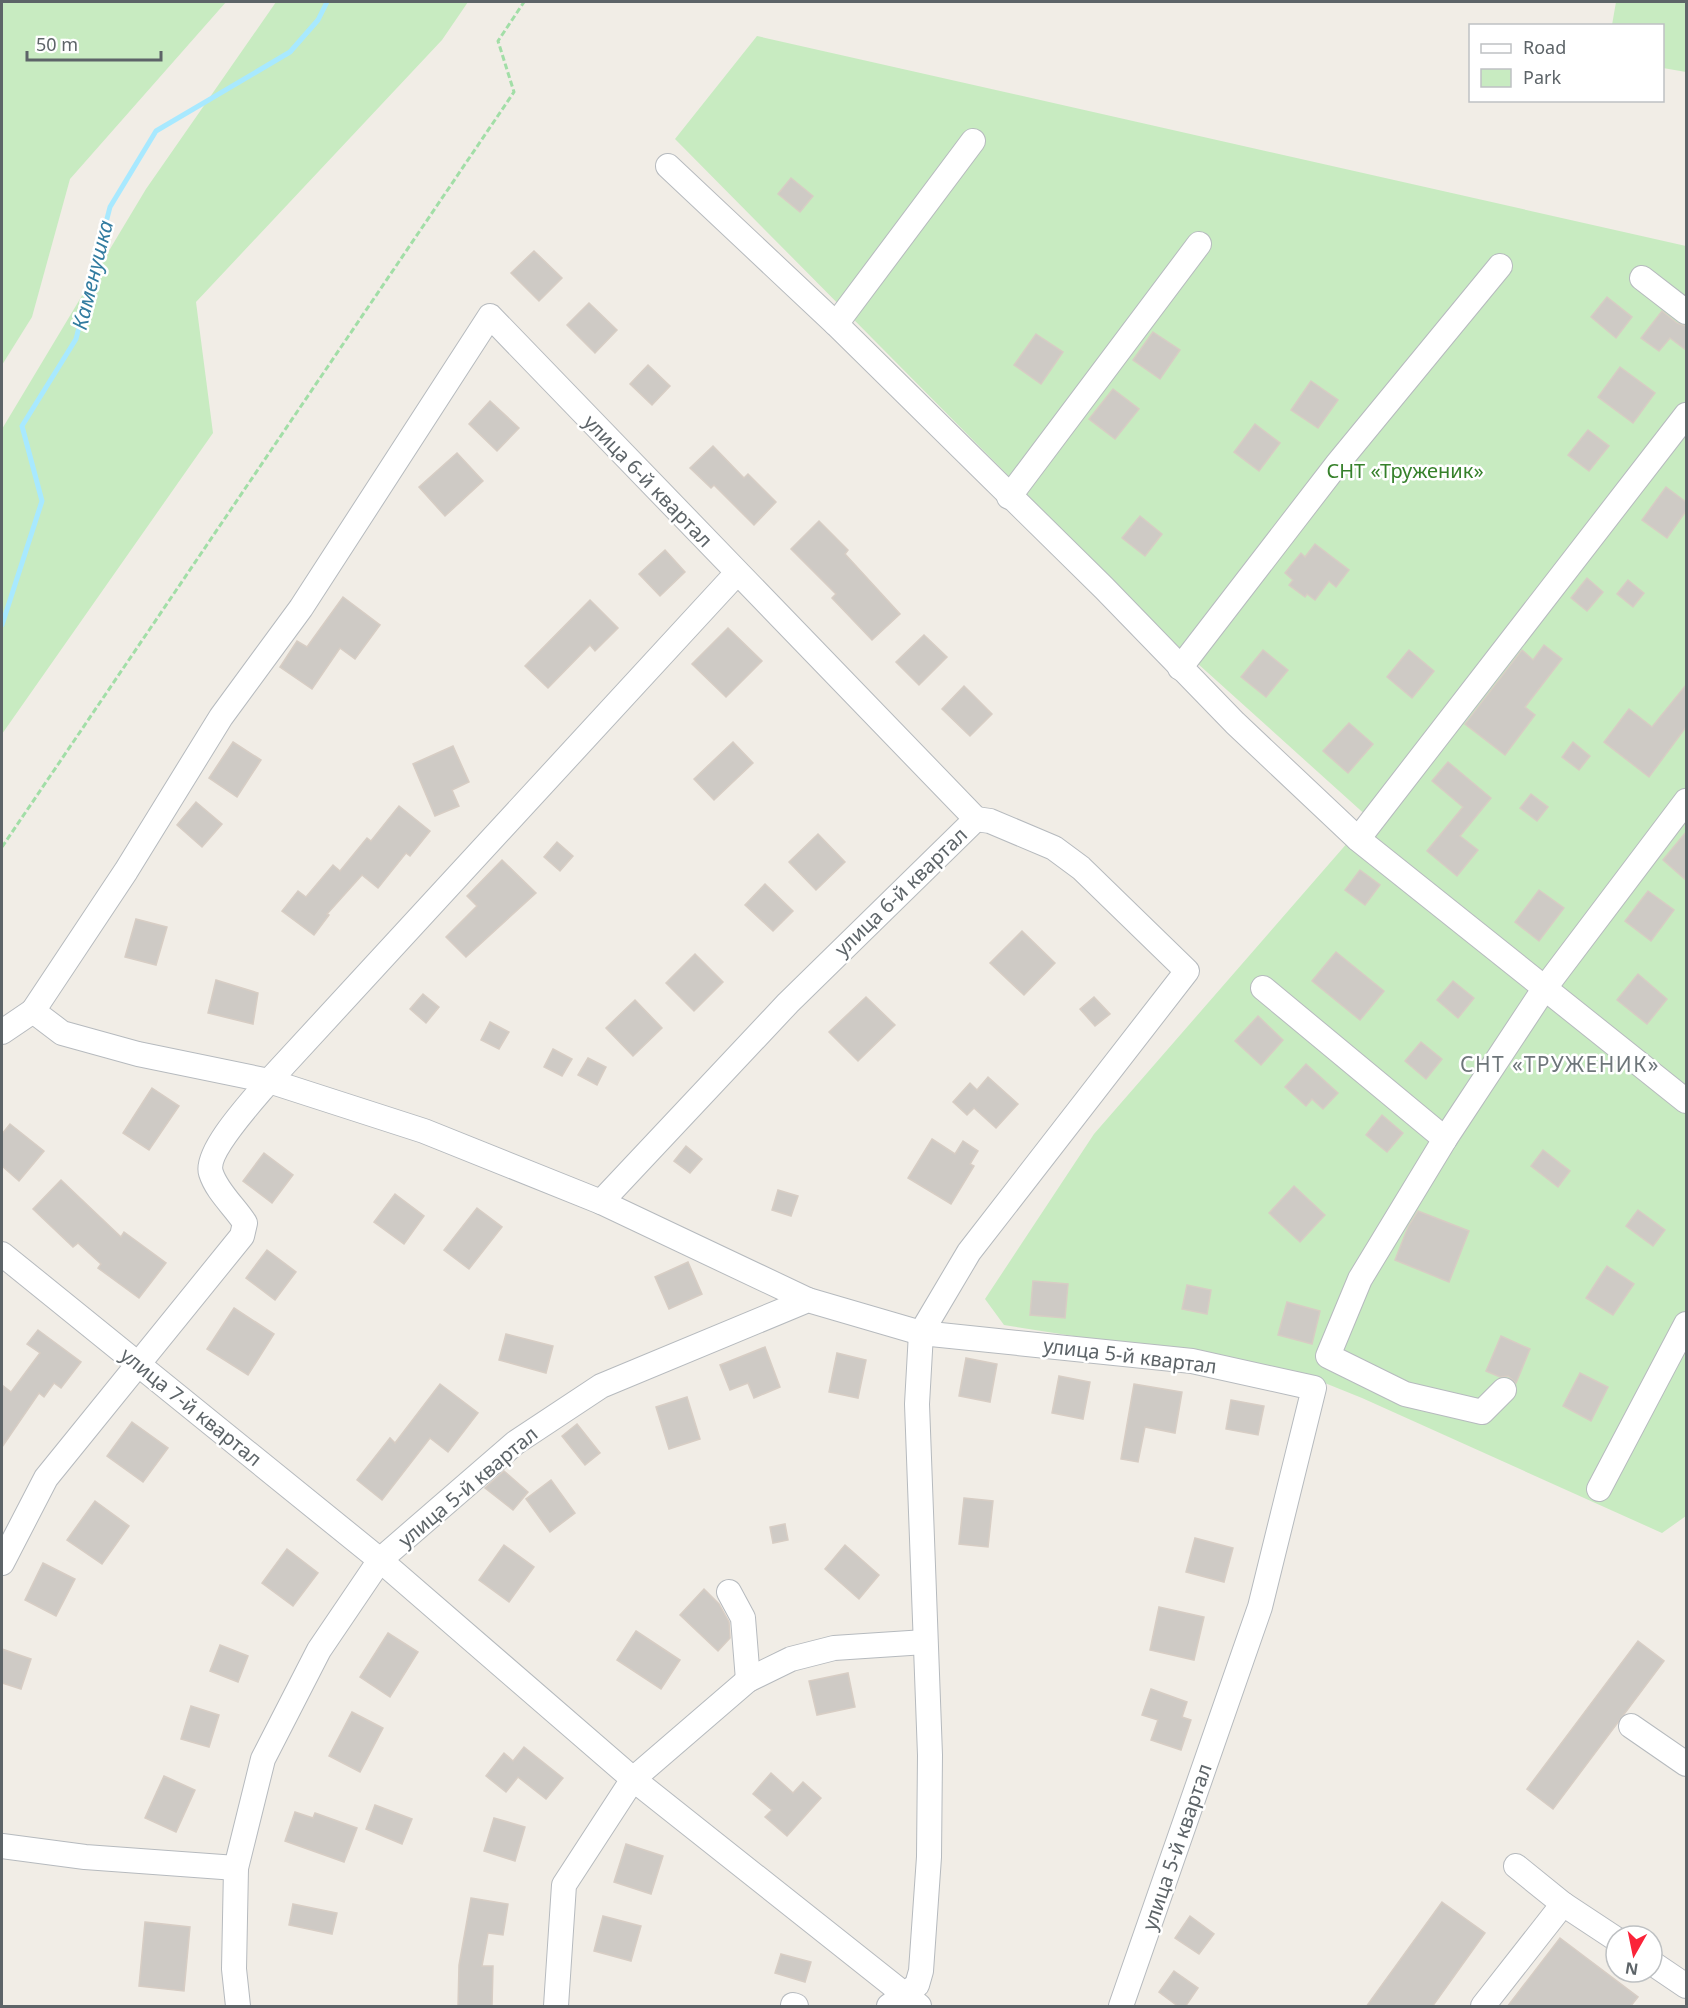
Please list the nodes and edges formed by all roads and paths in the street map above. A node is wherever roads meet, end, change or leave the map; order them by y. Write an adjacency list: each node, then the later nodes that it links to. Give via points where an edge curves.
1 (524, 2): 16 (path, via 498,41 514,92)
2 (973, 141): 8 (street)
3 (668, 166): 8 (street)
4 (1199, 244): 10 (street)
5 (1500, 266): 12 (street, via 1338,463)
6 (1642, 278): 7 (street)
7 (1686, 312)
8 (836, 324): 10 (street)
9 (1686, 415): 15 (street)
10 (1010, 497): 12 (street)
11 (737, 573): 14 (street, улица 6-й квартал); 19 (street, улица 6-й квартал, via 490,316 301,608 221,717); 21 (street)
12 (1180, 668): 15 (street)
13 (1686, 801): 18 (street)
14 (976, 819): 24 (street, улица 6-й квартал, via 788,1003); 28 (street, via 1054,848 1081,868 1186,971 969,1252)
15 (1358, 839): 18 (street)
16 (2, 847)
17 (1263, 988): 23 (street)
18 (1545, 989): 22 (street); 23 (street)
19 (33, 1011): 20 (street); 21 (street, via 62,1033 138,1054)
20 (2, 1032)
21 (269, 1081): 24 (street, via 424,1131); 29 (street, via 213,1156 210,1172 245,1223 242,1236)
22 (1686, 1101)
23 (1446, 1139): 30 (street, via 1360,1279 1328,1356 1406,1394 1482,1412)
24 (601, 1202): 26 (street)
25 (2, 1254): 29 (street, улица 7-й квартал)
26 (808, 1300): 28 (street, улица 5-й квартал); 32 (street, улица 5-й квартал, via 600,1386 515,1443)
27 (1686, 1324): 31 (street)
28 (921, 1333): 35 (street, via 917,1404); 50 (street, улица 5-й квартал, via 1192,1361 1314,1388 1260,1607)
29 (138, 1364): 32 (street, улица 7-й квартал); 33 (street, via 46,1478)
30 (1504, 1390)
31 (1599, 1489)
32 (380, 1560): 39 (street, улица 7-й квартал); 42 (street, улица 5-й квартал, via 319,1650 263,1759)
33 (2, 1563)
34 (729, 1592): 36 (street, via 743,1618)
35 (925, 1642): 36 (street, via 834,1648 791,1659); 47 (street, via 929,1857 921,1971 917,1985)
36 (748, 1680): 39 (street)
37 (1631, 1726): 38 (street)
38 (1686, 1764)
39 (633, 1779): 47 (street, улица 7-й квартал); 49 (street, via 564,1885)
40 (2, 1846): 42 (street, via 85,1857)
41 (1515, 1866): 43 (street)
42 (236, 1868): 48 (street, улица 5-й квартал, via 234,1969)
43 (1563, 1904): 44 (street); 51 (street)
44 (1604, 1931)
45 (1664, 1971): 46 (street)
46 (1686, 1986)
47 (904, 2002)
48 (238, 2007)
49 (556, 2007)
50 (1121, 2007)
51 (1483, 2007)

